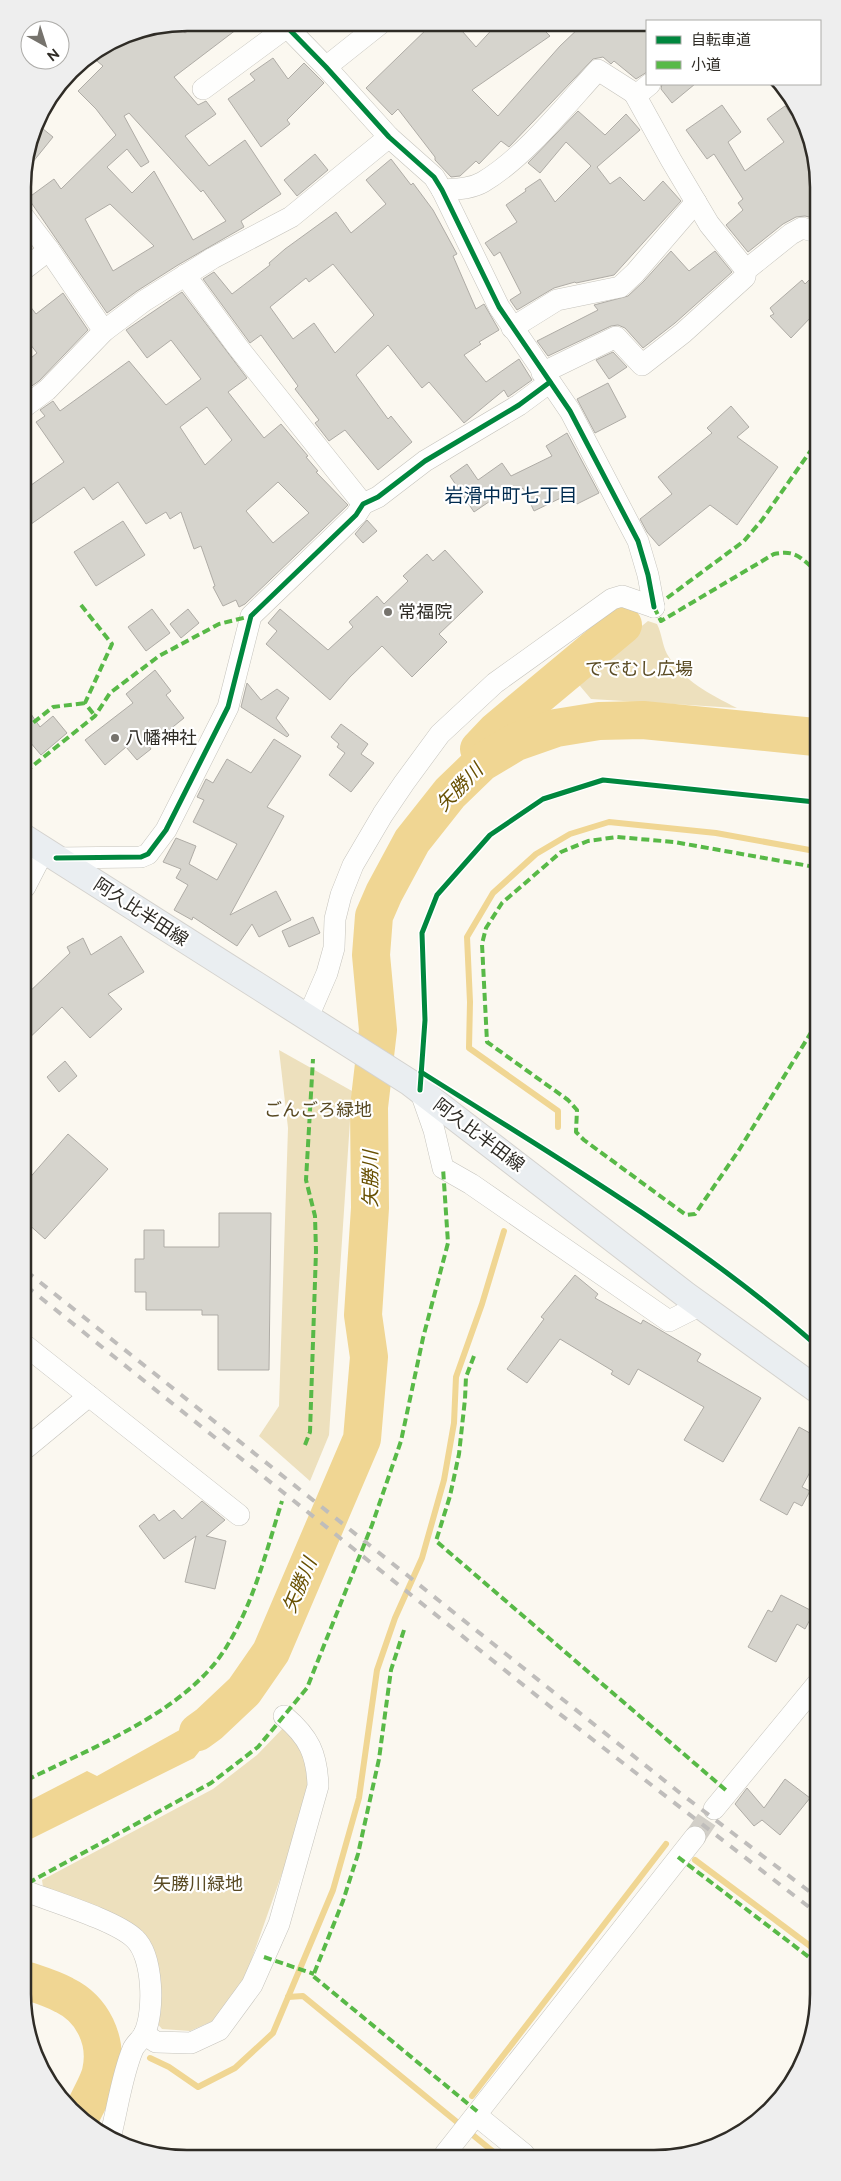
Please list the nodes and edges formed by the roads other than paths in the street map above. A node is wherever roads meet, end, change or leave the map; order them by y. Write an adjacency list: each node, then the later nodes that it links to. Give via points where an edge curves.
1 (276, 32): 6 (street)
2 (292, 32): 4 (street)
3 (370, 32): 4 (street)
4 (326, 67): 7 (street)
5 (642, 88): 8 (street, via 598,70 520,152 482,182 464,189); 9 (street)
6 (203, 89)
7 (389, 137): 8 (street, via 434,177); 15 (street, via 291,217)
8 (442, 190): 16 (street)
9 (696, 202): 14 (street, via 709,224); 16 (street, via 620,287 557,300)
10 (32, 227): 12 (street)
11 (810, 230): 14 (street, via 802,228 791,234)
12 (50, 250): 13 (street); 17 (street)
13 (32, 263)
14 (746, 270): 18 (street, via 746,277 642,365 616,337)
15 (185, 275): 17 (street); 20 (street, via 237,346)
16 (512, 328): 18 (street)
17 (104, 331): 19 (street, via 47,390)
18 (546, 378): 20 (street, via 519,404); 23 (street, via 570,411 638,542 660,602 622,596 612,599 494,683 440,734 383,814 353,865 335,919 334,948 329,965)
19 (32, 401)
20 (364, 504): 21 (street, via 251,616 228,707 166,830 148,854 141,857)
21 (36, 843): 22 (street); 23 (main road, 阿久比半田線)
22 (32, 861)
23 (308, 1017): 24 (main road, 阿久比半田線)
24 (415, 1086): 25 (main road, 阿久比半田線); 25 (street, via 434,1130 443,1168 669,1321)
25 (701, 1305): 27 (main road, 阿久比半田線)
26 (31, 1350): 28 (street)
27 (809, 1384)
28 (89, 1396): 29 (street); 30 (street)
29 (31, 1444)
30 (239, 1515)
31 (809, 1694): 33 (street)
32 (284, 1716): 36 (street, via 310,1744 317,1766 318,1786 279,1924 252,1985 218,2030 191,2043 156,2042)
33 (714, 1809)
34 (695, 1837): 37 (street)
35 (31, 1893): 36 (street, via 122,1929 136,1940 144,1953 151,1986)
36 (144, 2034): 38 (street, via 134,2048)
37 (476, 2115): 39 (street); 40 (street)
38 (112, 2131)
39 (448, 2150)
40 (519, 2150)

